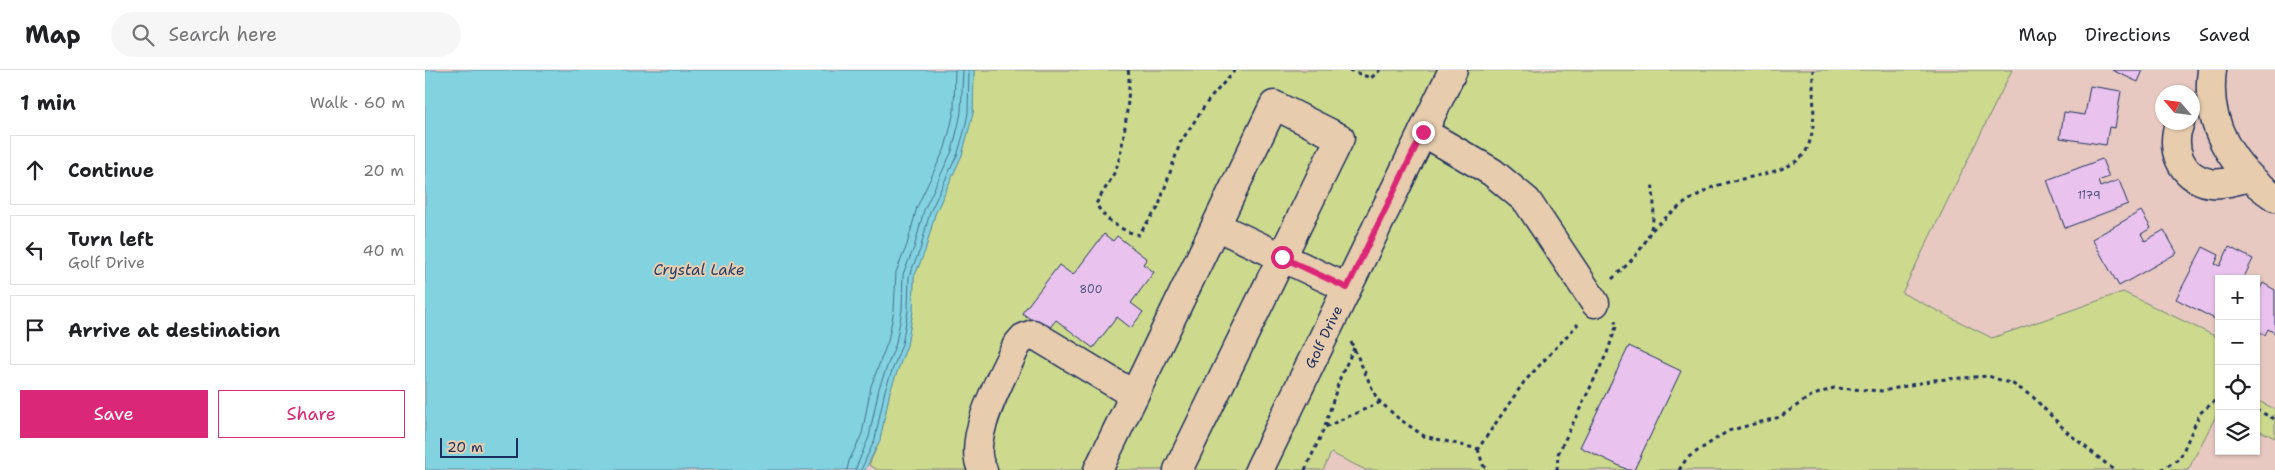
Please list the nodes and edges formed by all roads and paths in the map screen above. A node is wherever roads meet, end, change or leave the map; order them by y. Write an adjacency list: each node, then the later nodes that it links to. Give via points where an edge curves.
1 (1128, 70): 2 (path, via 1129,98 1118,162 1096,204 1104,217 1121,230 1139,234 1158,208 1181,143 1208,100)
2 (1235, 70)
3 (1349, 70): 4 (path, via 1371,78)
4 (1380, 70)
5 (1453, 70): 9 (street, Golf Drive)
6 (1813, 70): 14 (path, via 1815,125 1807,151 1790,166 1712,187 1680,205)
7 (2205, 88): 10 (street, via 2219,134 2232,158)
8 (2178, 130): 10 (street, via 2176,152 2193,176 2211,183)
9 (1423, 132): 16 (street, Golf Drive); 17 (street, via 1492,172 1527,201)
10 (2249, 177): 12 (street)
11 (1652, 182): 14 (path, via 1656,208)
12 (2275, 197)
13 (1216, 226): 15 (street); 15 (street, via 1274,105 1340,138); 19 (street)
14 (1651, 230): 17 (path, via 1635,258 1606,286)
15 (1282, 257): 16 (street); 28 (street)
16 (1342, 298): 18 (path); 29 (street, Golf Drive)
17 (1595, 303): 25 (path, via 1524,382); 32 (path, via 1617,324 1558,454)
18 (1354, 348): 21 (path); 24 (path, via 1340,378)
19 (1134, 395): 26 (street, via 1033,334 1023,338 992,396 978,444 979,463); 27 (street)
20 (2215, 401): 35 (path, via 2200,413 2180,458)
21 (1381, 402): 24 (path); 25 (path, via 1423,436)
22 (2260, 412): 23 (path)
23 (2275, 419)
24 (1325, 427): 30 (path)
25 (1478, 449): 31 (path)
26 (983, 470)
27 (1098, 470)
28 (1179, 470)
29 (1259, 470)
30 (1305, 470)
31 (1488, 470)
32 (1557, 470)
33 (1679, 470): 34 (path, via 1687,458 1728,431 1780,416 1811,396 1834,388 1883,391 1933,380 1988,376 2013,384 2033,397 2067,432)
34 (2115, 470)
35 (2161, 470)

